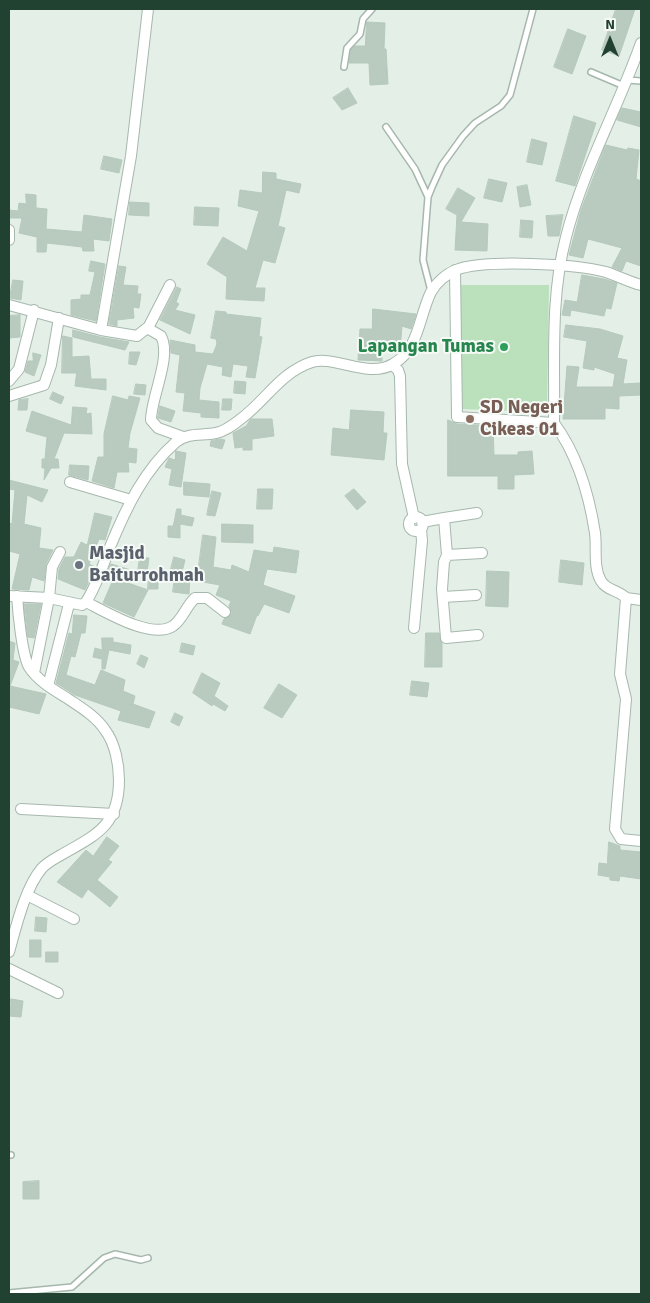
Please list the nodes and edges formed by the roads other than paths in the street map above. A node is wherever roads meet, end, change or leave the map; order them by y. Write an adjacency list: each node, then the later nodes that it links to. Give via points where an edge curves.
1 (148, 9): 22 (street, via 131,156)
2 (372, 9): 5 (lane, via 363,19 360,34 347,48)
3 (534, 9): 10 (lane, via 510,95 463,136 442,165)
4 (641, 43): 8 (street)
5 (344, 67)
6 (591, 72): 8 (lane)
7 (641, 81): 8 (lane)
8 (626, 83): 13 (street, via 576,204)
9 (386, 127): 10 (lane)
10 (428, 197): 17 (lane, via 423,260)
11 (9, 230): 12 (street)
12 (9, 240)
13 (561, 264): 14 (street); 16 (street, via 607,272); 26 (street, via 555,317)
14 (455, 270): 17 (street, via 444,276); 26 (street, via 457,417)
15 (170, 285): 21 (street)
16 (641, 285)
17 (431, 291): 23 (street, via 410,348)
18 (9, 305): 19 (street)
19 (34, 310): 20 (street); 24 (street, via 19,369)
20 (59, 318): 22 (street); 25 (street, via 44,385)
21 (148, 328): 22 (street, via 138,336); 27 (street, via 162,336 164,345 151,420 158,428)
22 (102, 330)
23 (392, 365): 27 (street, via 370,368 326,360 312,362 279,382 247,415 230,427); 32 (street, via 400,376 402,464)
24 (9, 381)
25 (9, 396)
26 (554, 423): 40 (street, via 572,452 592,517 600,580 604,586)
27 (183, 437): 29 (street, via 152,468)
28 (70, 482): 29 (street)
29 (131, 500): 42 (street)
30 (477, 513): 31 (street)
31 (444, 518): 32 (street); 35 (street)
32 (419, 523): 45 (street, via 422,541)
33 (60, 552): 39 (street, via 52,567)
34 (482, 553): 35 (street)
35 (447, 555): 38 (street)
36 (476, 595): 38 (street)
37 (13, 596): 39 (street); 47 (street, via 26,659)
38 (443, 597): 46 (street, via 446,638)
39 (49, 598): 43 (street); 47 (street)
40 (626, 598): 41 (street); 51 (street, via 620,674 626,694 615,829 621,839)
41 (641, 600)
42 (86, 602): 43 (street, via 82,605); 44 (street, via 128,623 160,629 173,626 195,598 207,598)
43 (69, 604): 48 (street)
44 (225, 612)
45 (414, 628)
46 (478, 635)
47 (34, 673): 48 (street)
48 (48, 686): 50 (street, via 90,714 107,732 119,776)
49 (21, 809): 50 (street)
50 (114, 814): 52 (street, via 99,833 43,867)
51 (641, 842)
52 (27, 895): 53 (street); 54 (street)
53 (74, 919)
54 (9, 952)
55 (9, 969): 56 (street)
56 (58, 993)
57 (148, 1258): 58 (lane, via 141,1260 115,1254 104,1258 72,1287)
58 (9, 1293)

